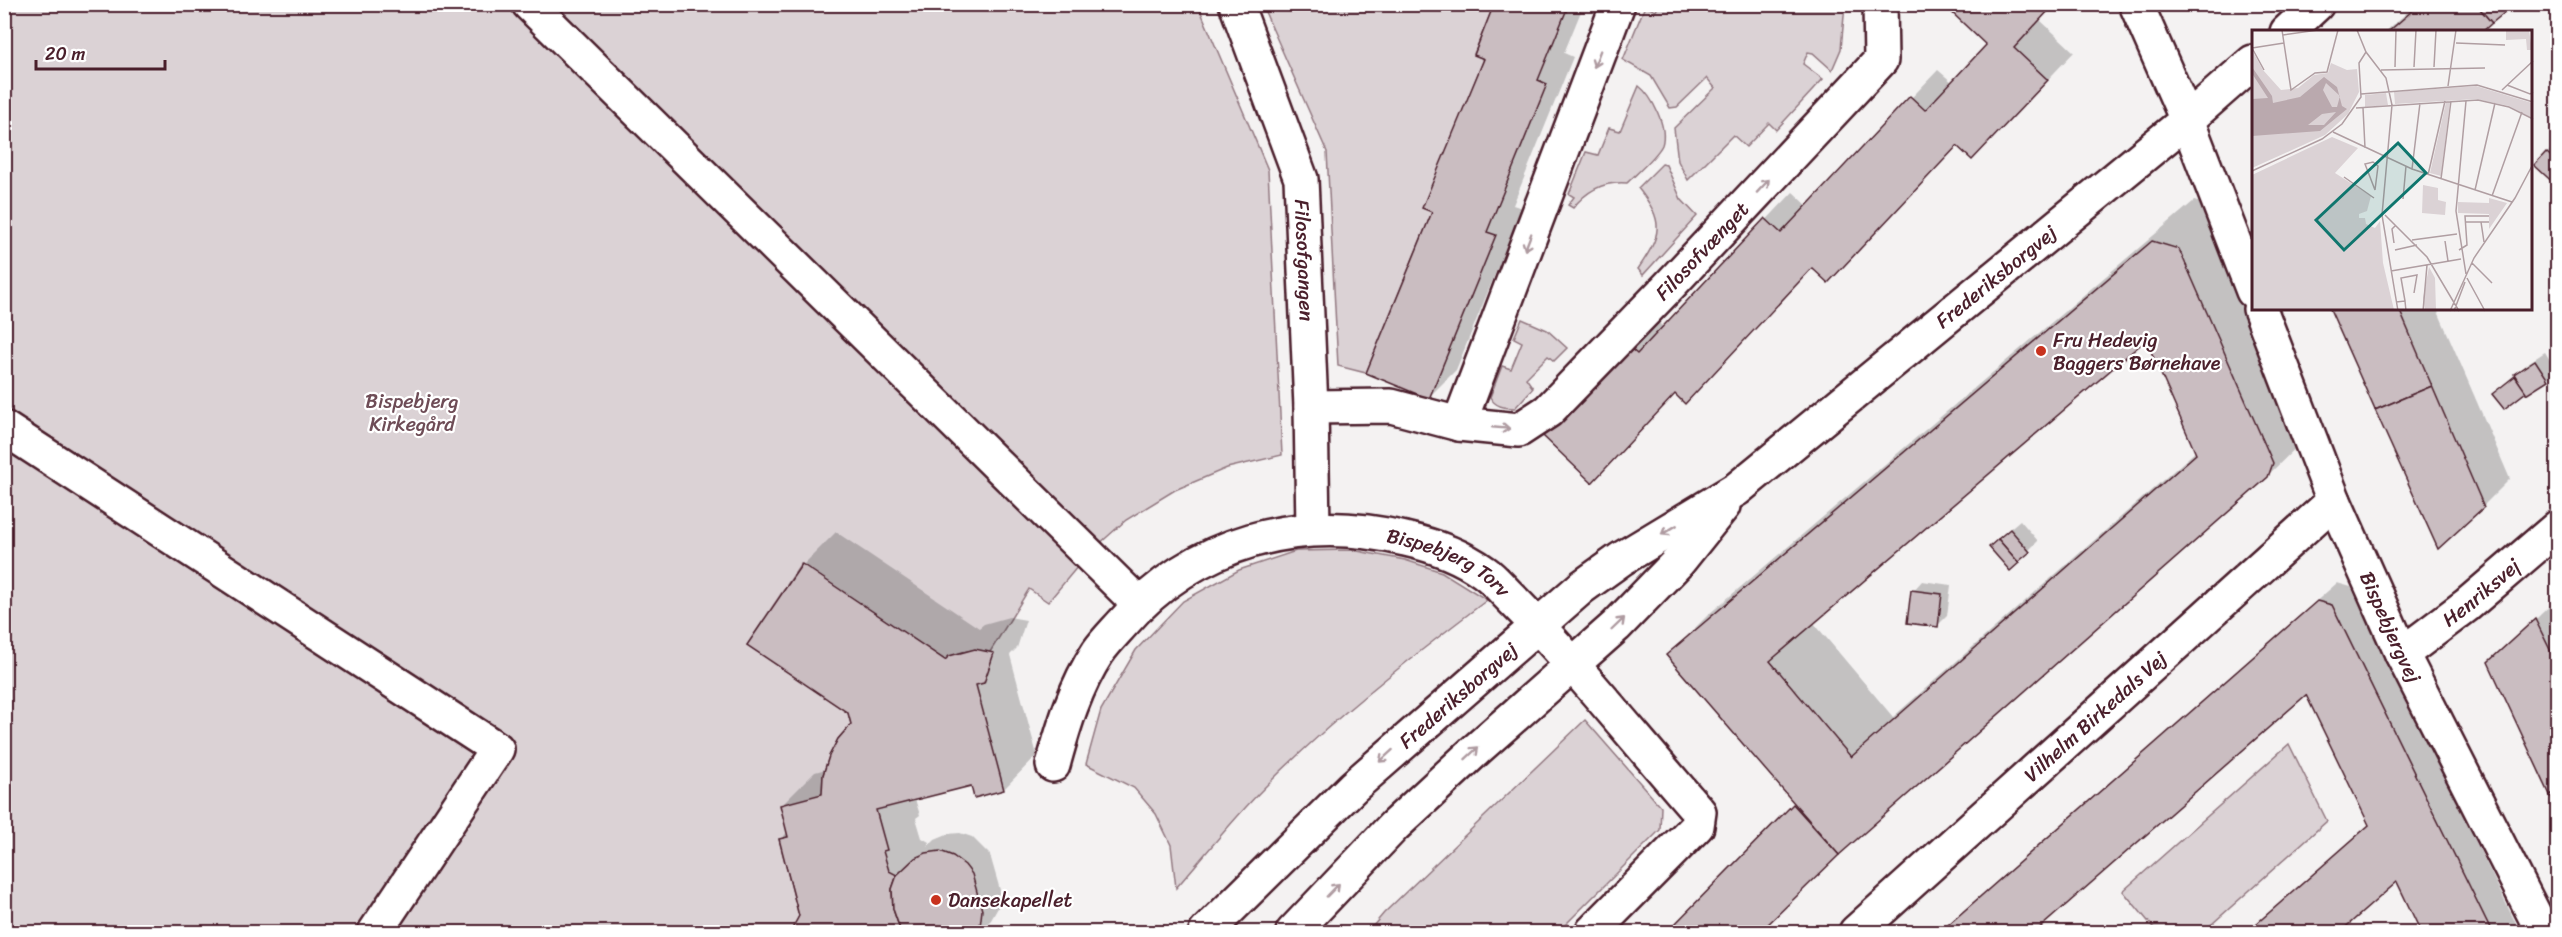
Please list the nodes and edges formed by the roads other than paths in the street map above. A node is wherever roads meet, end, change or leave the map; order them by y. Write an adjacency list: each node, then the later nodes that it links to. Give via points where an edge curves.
1 (529, 4): 19 (street)
2 (1236, 4): 12 (street, Filosofgangen, via 1301,179)
3 (1618, 4): 13 (street, one-way to 13)
4 (1880, 4): 13 (street, Filosofvænget, one-way to 4, via 1518,430 1548,411 1881,60)
5 (2136, 4): 9 (street)
6 (2317, 4): 7 (street)
7 (2289, 30)
8 (2252, 63): 9 (street, Frederiksborgvej)
9 (2187, 120): 10 (street); 15 (street, Frederiksborgvej)
10 (2252, 288)
11 (2260, 310): 16 (street, Bispebjergvej)
12 (1311, 407): 13 (street, Filosofvænget, via 1391,406); 18 (street, Filosofgangen)
13 (1460, 424)
14 (4, 428): 25 (street, via 497,749)
15 (1737, 489): 20 (street, Frederiksborgvej, one-way to 20, via 1621,559); 22 (street, Frederiksborgvej, one-way to 15, via 1616,626 1679,561)
16 (2334, 501): 21 (street, Bispebjergvej); 30 (street, Vilhelm Birkedals Vej)
17 (2558, 527): 21 (street, Henriksvej, via 2467,605)
18 (1313, 529): 19 (street, Bispebjerg Torv, via 1237,544 1169,580); 20 (street, Bispebjerg Torv, via 1373,531 1431,545 1485,572)
19 (1139, 604): 23 (street, Bispebjerg Torv, via 1098,651 1070,705)
20 (1538, 626): 22 (street, Bispebjerg Torv); 24 (street, Frederiksborgvej, one-way to 24, via 1401,742)
21 (2402, 654): 31 (street, Bispebjergvej)
22 (1572, 664): 28 (street, Frederiksborgvej, one-way to 22, via 1394,826); 29 (street, Bispebjerg Torv, via 1699,812 1697,826)
23 (1053, 765)
24 (1298, 842): 26 (street, Frederiksborgvej); 27 (street)
25 (375, 933)
26 (1206, 933)
27 (1227, 933)
28 (1293, 933)
29 (1592, 933)
30 (1856, 933)
31 (2543, 933)

